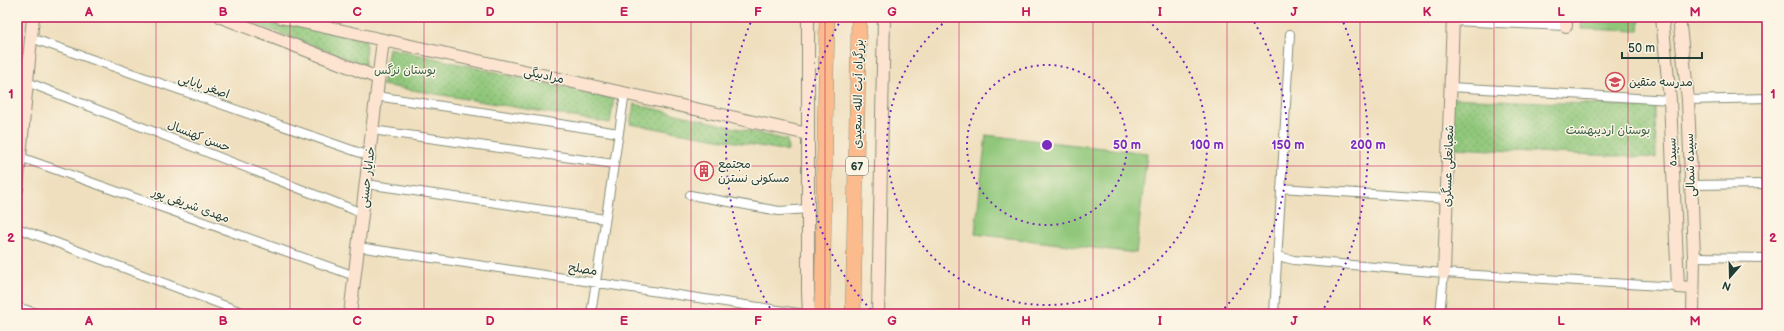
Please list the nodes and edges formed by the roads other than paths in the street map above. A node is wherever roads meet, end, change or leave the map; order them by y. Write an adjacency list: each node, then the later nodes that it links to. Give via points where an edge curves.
1 (33, 17): 15 (main road)
2 (221, 17): 17 (main road)
3 (280, 17): 16 (main road, مرادبیگی)
4 (808, 17): 27 (main road)
5 (827, 17): 60 (highway)
6 (860, 17): 61 (highway, بزرگراه آیت الله سعیدی / 67)
7 (884, 17): 62 (main road)
8 (1662, 17): 13 (main road, سپیده)
9 (1679, 17): 12 (main road, سپیده شمالی)
10 (1453, 19): 11 (street); 19 (main road, شعبانعلی عسگری)
11 (1566, 22)
12 (1680, 30): 13 (main road); 24 (main road, سپیده شمالی)
13 (1664, 31): 23 (main road, سپیده)
14 (1290, 34): 35 (street)
15 (31, 38): 18 (main road); 29 (street, اصغر بابایی)
16 (383, 40): 17 (main road, خدایار حسنی); 20 (main road, مرادبیگی)
17 (378, 78): 21 (main road, خدایار حسنی)
18 (27, 82): 28 (main road); 40 (street, حسن کهنسال)
19 (1450, 87): 23 (street); 38 (main road, شعبانعلی عسگری)
20 (625, 93): 26 (street); 27 (main road, مرادبیگی)
21 (376, 96): 25 (main road, خدایار حسنی); 26 (street)
22 (1767, 98): 24 (street)
23 (1670, 100): 50 (main road, سپیده)
24 (1688, 100): 34 (main road, سپیده شمالی)
25 (372, 130): 29 (main road, خدایار حسنی); 31 (street)
26 (619, 133): 31 (street)
27 (808, 134): 39 (main road)
28 (19, 138): 30 (main road)
29 (369, 156): 32 (main road, خدایار حسنی)
30 (20, 157): 36 (main road); 48 (street, مهدی شریفی پور)
31 (614, 164): 41 (street)
32 (366, 184): 40 (main road, خدایار حسنی); 41 (street)
33 (1767, 184): 34 (street)
34 (1690, 185): 45 (main road, سپیده شمالی)
35 (1281, 188): 38 (street); 44 (street)
36 (17, 189)
37 (690, 195): 39 (street, via 779,211)
38 (1447, 199): 47 (main road, شعبانعلی عسگری)
39 (809, 209): 59 (main road)
40 (362, 213): 43 (main road, خدایار حسنی)
41 (605, 219): 49 (street)
42 (17, 228): 55 (street)
43 (358, 247): 48 (main road, خدایار حسنی); 49 (street, مصلح)
44 (1277, 256): 47 (street, via 1294,260); 63 (street)
45 (1694, 257): 46 (street); 51 (main road, سپیده شمالی)
46 (1767, 258)
47 (1444, 273): 50 (street); 64 (street, شعبانعلی عسگری)
48 (355, 276): 56 (main road, خدایار حسنی)
49 (596, 283): 53 (street, مصلح); 57 (street)
50 (1678, 287): 51 (main road)
51 (1693, 288): 65 (main road, سپیده شمالی)
52 (17, 307): 54 (street)
53 (794, 313): 58 (street, مصلح)
54 (40, 314)
55 (247, 314)
56 (350, 314)
57 (591, 314)
58 (805, 314)
59 (810, 314)
60 (822, 314)
61 (853, 314)
62 (878, 314)
63 (1274, 314)
64 (1440, 314)
65 (1693, 314)

